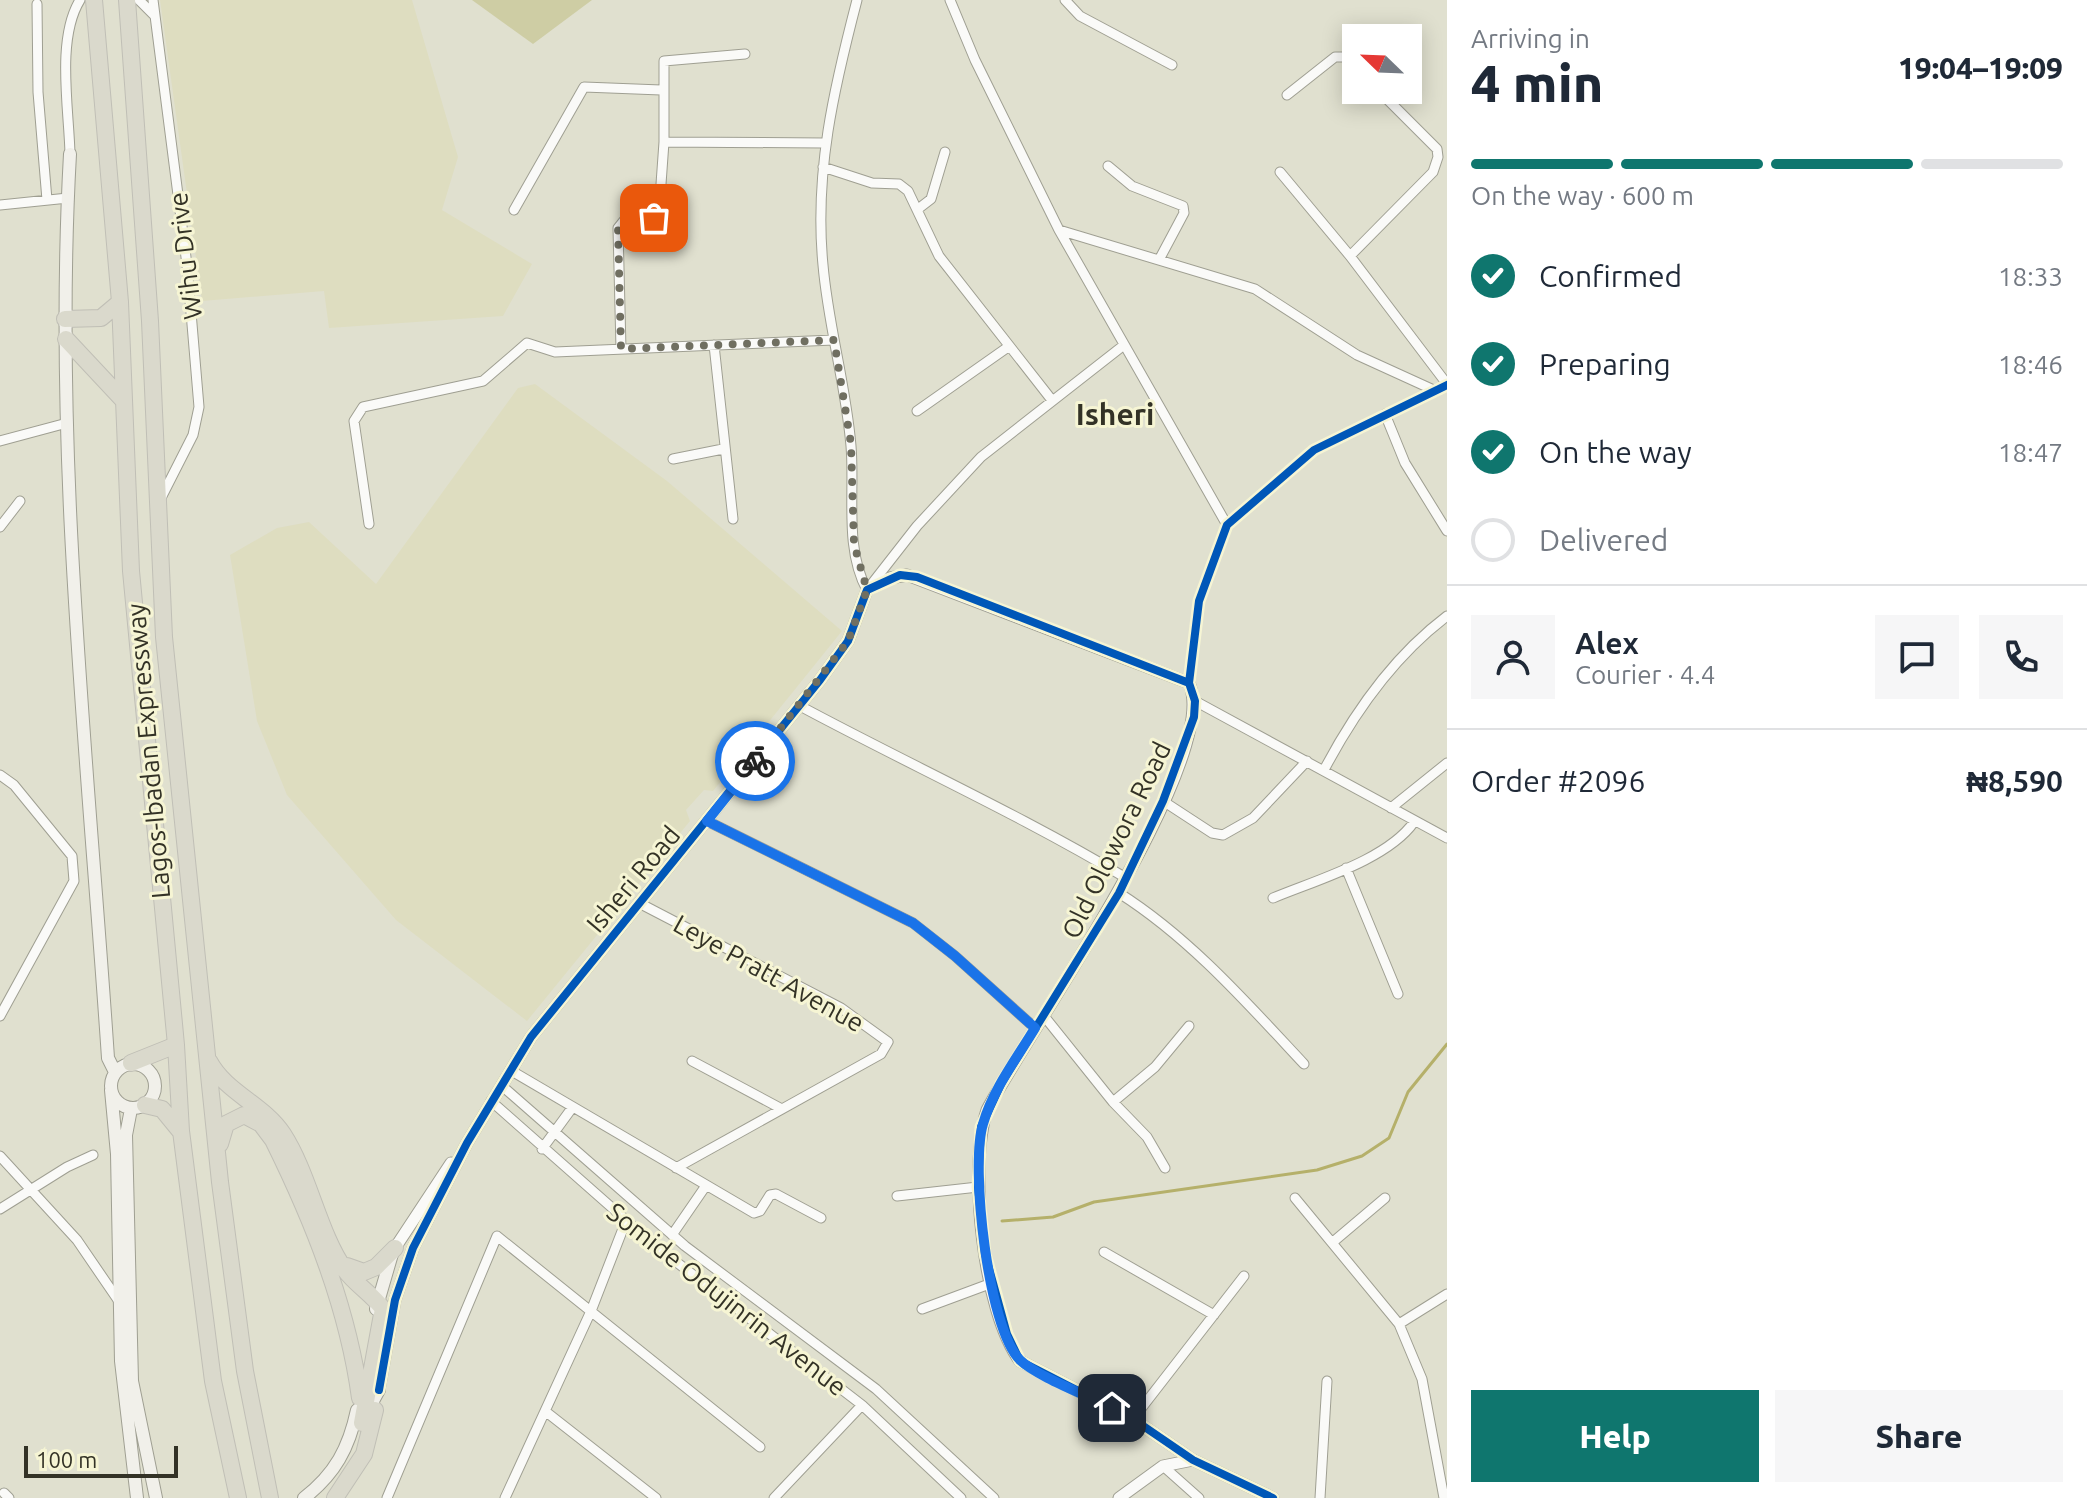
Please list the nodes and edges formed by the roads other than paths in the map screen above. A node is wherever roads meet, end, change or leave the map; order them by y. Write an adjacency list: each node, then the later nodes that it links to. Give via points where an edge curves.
1 (80, 0): 20 (street, via 70,16 67,38)
2 (94, 0): 32 (highway, Lagos-Ibadan Expressway)
3 (127, 0): 51 (highway, Lagos-Ibadan Expressway)
4 (139, 0): 10 (street)
5 (153, 0): 10 (street, Wihu Drive)
6 (857, 0): 18 (street)
7 (950, 0): 29 (street)
8 (1065, 0): 13 (street, via 1080,16)
9 (37, 4): 25 (street)
10 (154, 15): 51 (street, Wihu Drive, via 199,407 193,435)
11 (745, 54): 14 (street, via 666,59)
12 (1342, 57): 15 (street)
13 (1172, 65)
14 (661, 90): 17 (street); 28 (street, via 584,87)
15 (1287, 95)
16 (1392, 104): 30 (street, via 1437,149 1438,157 1433,172)
17 (664, 142): 18 (street); 39 (street, via 659,212 654,218 626,218 618,228)
18 (824, 143): 22 (street)
19 (945, 152): 27 (street, via 931,199)
20 (70, 154): 24 (main road)
21 (1108, 166): 31 (street, via 1132,186 1183,206)
22 (823, 167): 27 (street, via 872,183 899,184); 35 (street, via 823,265)
23 (1280, 172): 30 (street)
24 (68, 198): 25 (street); 33 (main road)
25 (47, 200): 26 (street)
26 (0, 205)
27 (918, 209): 38 (street, via 939,256)
28 (514, 210)
29 (1059, 230): 31 (street); 37 (street)
30 (1350, 256): 40 (street)
31 (1160, 258): 41 (street, via 1255,289 1345,348)
32 (120, 302): 33 (highway, via 101,318); 43 (highway, Lagos-Ibadan Expressway)
33 (65, 319): 34 (main road)
34 (66, 339): 43 (highway); 46 (main road)
35 (834, 340): 36 (street); 57 (street, via 851,444 854,544)
36 (714, 345): 39 (street); 48 (street)
37 (1124, 345): 42 (street); 54 (street)
38 (1008, 347): 42 (street); 44 (street)
39 (621, 349): 53 (street, via 555,352 527,343 483,381 357,410 354,421)
40 (1447, 385): 41 (street)
41 (1436, 391): 45 (street)
42 (1051, 399): 57 (street, via 981,457)
43 (124, 401): 81 (highway, Lagos-Ibadan Expressway, via 131,571)
44 (917, 411)
45 (1385, 414): 54 (street, via 1314,450); 56 (street, via 1405,463)
46 (67, 423): 47 (street); 87 (main road, via 91,857 108,1058)
47 (0, 441)
48 (723, 449): 49 (street); 52 (street)
49 (673, 459)
50 (20, 501): 55 (street)
51 (157, 504): 82 (highway, Lagos-Ibadan Expressway, via 164,637)
52 (733, 519)
53 (369, 524)
54 (1227, 525): 59 (street, via 1199,601)
55 (0, 527)
56 (1447, 531)
57 (867, 590): 59 (street, via 900,575 917,577); 61 (street, Isheri Road, via 848,641)
58 (1447, 616): 64 (street, via 1406,649 1353,720)
59 (1189, 683): 60 (street)
60 (1195, 701): 62 (street); 66 (street, Old Olowora Road, via 1191,728)
61 (800, 706): 68 (street, Isheri Road); 72 (street, via 1052,834)
62 (1307, 761): 64 (street); 66 (street, via 1253,818 1223,835)
63 (1447, 763): 67 (street)
64 (1324, 770): 67 (street)
65 (0, 775): 77 (street, via 72,856 76,869)
66 (1163, 801): 72 (street, Old Olowora Road)
67 (1391, 808): 69 (street)
68 (707, 821): 75 (street, Isheri Road); 80 (street, via 913,923)
69 (1414, 822): 70 (street); 71 (street, via 1403,838)
70 (1447, 838)
71 (1346, 868): 74 (street); 76 (street)
72 (1126, 878): 73 (street, Old Olowora Road)
73 (1119, 893): 78 (street, Old Olowora Road); 85 (street, via 1184,943)
74 (1273, 898)
75 (639, 903): 86 (street, Isheri Road); 94 (street, Leye Pratt Avenue, via 841,1008 888,1042 881,1054)
76 (1398, 994)
77 (0, 1016)
78 (1044, 1016): 80 (street, Old Olowora Road); 91 (street)
79 (1189, 1026): 91 (street, via 1155,1067)
80 (1035, 1028): 105 (street, Old Olowora Road, via 987,1110 978,1151)
81 (176, 1045): 84 (highway); 95 (highway, Lagos-Ibadan Expressway)
82 (205, 1048): 103 (highway, Lagos-Ibadan Expressway); 117 (highway, via 215,1073 267,1114 284,1135)
83 (692, 1061): 94 (street)
84 (131, 1063): 87 (main road); 92 (main road, via 146,1067 154,1079 154,1094)
85 (1304, 1064)
86 (510, 1070): 88 (street, Isheri Road); 93 (street)
87 (115, 1072): 89 (main road)
88 (501, 1085): 90 (street, Isheri Road); 96 (street)
89 (111, 1090): 92 (main road, via 118,1103); 121 (main road)
90 (491, 1101): 97 (street, Isheri Road); 98 (street, Somide Odujinrin Avenue)
91 (1113, 1102): 102 (street, via 1147,1137)
92 (138, 1107): 95 (highway, via 162,1109); 140 (main road, via 126,1135 132,1381)
93 (572, 1108): 96 (street); 101 (street)
94 (780, 1108): 101 (street, Leye Pratt Avenue)
95 (181, 1131): 141 (highway, Lagos-Ibadan Expressway, via 211,1367)
96 (554, 1133): 98 (street); 113 (street)
97 (467, 1143): 115 (street, Isheri Road, via 434,1184); 130 (street, Isheri Road, via 402,1277)
98 (542, 1149): 112 (street, Somide Odujinrin Avenue)
99 (93, 1155): 106 (street)
100 (0, 1156): 106 (street)
101 (676, 1168): 104 (street)
102 (1165, 1168)
103 (220, 1182): 131 (highway, via 222,1133 226,1124 244,1115 261,1124 273,1140 309,1218 346,1330); 142 (highway, Lagos-Ibadan Expressway, via 245,1371)
104 (705, 1187): 111 (street, via 754,1213 776,1194); 113 (street)
105 (978, 1187): 107 (street); 119 (street, Old Olowora Road)
106 (33, 1189): 110 (street); 121 (street, via 84,1248)
107 (897, 1196)
108 (1295, 1198): 114 (street)
109 (1385, 1198): 114 (street)
110 (0, 1209)
111 (821, 1218)
112 (626, 1221): 124 (street); 128 (street, Somide Odujinrin Avenue)
113 (672, 1235): 127 (street)
114 (1333, 1242): 126 (street)
115 (395, 1248): 117 (highway, via 364,1272); 122 (main road, Isheri Road)
116 (1104, 1252): 125 (street)
117 (342, 1263): 122 (highway)
118 (1244, 1276): 125 (street)
119 (992, 1283): 123 (street); 134 (street, Old Olowora Road, via 1020,1361)
120 (1447, 1294): 126 (street)
121 (118, 1300): 139 (main road)
122 (378, 1301): 131 (main road, Isheri Road); 135 (highway, via 383,1309)
123 (922, 1309)
124 (591, 1311): 133 (street); 136 (street); 146 (street, via 497,1236)
125 (1214, 1315): 134 (street)
126 (1399, 1324): 156 (street, via 1422,1379)
127 (842, 1363): 128 (street); 151 (street)
128 (830, 1380): 132 (street, Somide Odujinrin Avenue)
129 (1327, 1381): 155 (street)
130 (379, 1390): 135 (main road, Isheri Road); 145 (highway, via 364,1454)
131 (360, 1398): 143 (main road, Isheri Road, via 352,1433 333,1472)
132 (862, 1405): 149 (street); 150 (street, Somide Odujinrin Avenue)
133 (545, 1411): 147 (street); 148 (street)
134 (1133, 1419): 137 (street, Old Olowora Road)
135 (362, 1423): 144 (main road, Isheri Road, via 349,1459)
136 (760, 1447)
137 (1193, 1460): 138 (street); 154 (street, Old Olowora Road)
138 (1163, 1466): 152 (street); 153 (street)
139 (137, 1498)
140 (156, 1498)
141 (238, 1498)
142 (270, 1498)
143 (304, 1498)
144 (314, 1498)
145 (335, 1498)
146 (387, 1498)
147 (505, 1498)
148 (656, 1498)
149 (774, 1498)
150 (961, 1498)
151 (994, 1498)
152 (1119, 1498)
153 (1199, 1498)
154 (1273, 1498)
155 (1320, 1498)
156 (1444, 1498)

